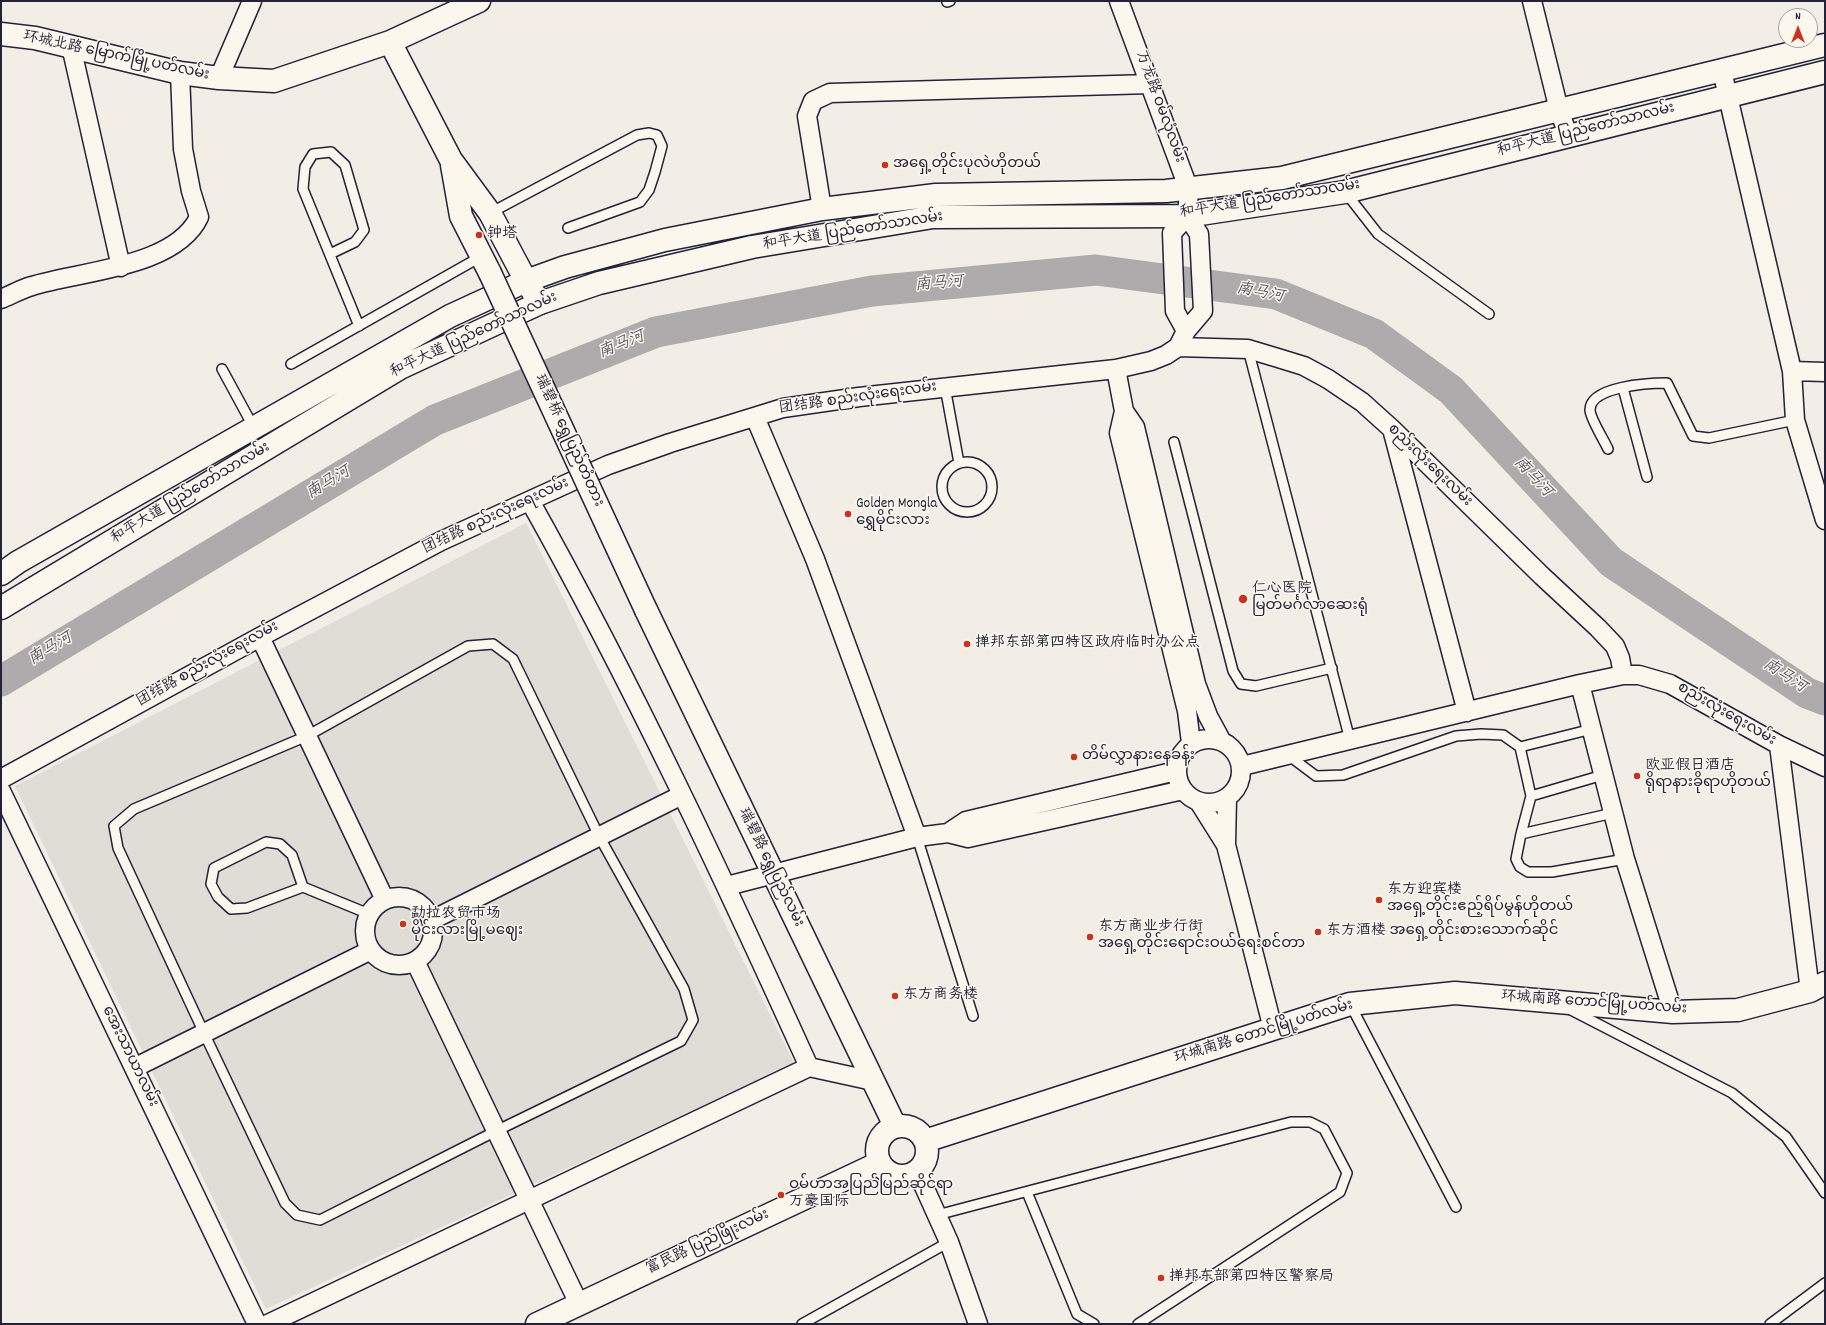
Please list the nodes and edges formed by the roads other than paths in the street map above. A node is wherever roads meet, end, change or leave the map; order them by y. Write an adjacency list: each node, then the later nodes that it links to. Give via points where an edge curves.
1 (252, 1): 12 (street)
2 (479, 1): 6 (main road, 环城北路 မြောက်မြို့ပတ်လမ်း)
3 (1119, 1): 13 (street, 万龙路 ဝမ်လုံလမ်း)
4 (1532, 1): 15 (street)
5 (1, 34): 8 (main road, 环城北路 မြောက်မြို့ပတ်လမ်း)
6 (390, 42): 12 (main road, 环城北路 မြောက်မြို့ပတ်လမ်း, via 274,81); 17 (main road)
7 (1825, 45): 9 (main road, 和平大道 ပြည်တော်သာလမ်း)
8 (71, 46): 11 (main road, 环城北路 မြောက်မြို့ပတ်လမ်း); 26 (street)
9 (1722, 71): 14 (street); 15 (main road, 和平大道 ပြည်တော်သာလမ်း)
10 (1825, 72): 14 (main road, 和平大道 ပြည်တော်သာလမ်း)
11 (180, 73): 12 (main road, 环城北路 မြောက်မြို့ပတ်လမ်း); 26 (street, via 183,149 199,217 195,226 179,241 157,254)
12 (219, 78)
13 (1151, 84): 18 (street, 万龙路 ဝမ်လုံလမ်း); 20 (street, via 830,93 813,101 807,116)
14 (1728, 96): 16 (main road, 和平大道 ပြည်တော်သာလမ်း); 38 (street)
15 (1559, 110): 16 (street); 18 (main road, 和平大道 ပြည်တော်သာလမ်း, via 1282,178)
16 (1568, 135): 19 (main road, 和平大道 ပြည်တော်သာလမ်း)
17 (451, 160): 21 (main road); 25 (main road, via 461,216)
18 (1189, 190): 20 (main road, 和平大道 ပြည်တော်သာလမ်း, via 936,195); 22 (street, 万龙路 ဝမ်လုံလမ်း)
19 (1345, 192): 22 (main road, 和平大道 ပြည်တော်သာလမ်း); 30 (lane, via 1378,234)
20 (822, 209): 27 (main road, 和平大道 ပြည်တော်သာလမ်း, via 665,240 564,267)
21 (490, 213): 23 (lane, via 637,135 648,133 657,136 662,146 648,190 640,202); 27 (main road)
22 (1188, 216): 29 (main road, 和平大道 ပြည်တော်သာလမ်း, via 933,217 752,247 599,284); 32 (street, via 1199,234 1203,311); 32 (street, via 1172,232 1175,311)
23 (568, 228)
24 (330, 254): 24 (lane, via 303,189 305,167 313,154 331,152 345,164 364,230 355,242); 31 (lane)
25 (486, 264): 31 (lane); 55 (main road, 瑞碧桥 ရွှေပြည်တံတား, bridge)
26 (121, 266): 28 (street, via 32,286)
27 (526, 281): 29 (main road); 45 (main road, 和平大道 ပြည်တော်သာလမ်း, via 450,316)
28 (1, 299)
29 (540, 302): 54 (main road, 和平大道 ပြည်တော်သာလမ်း, via 400,368)
30 (1489, 314)
31 (359, 326): 35 (lane)
32 (1186, 331): 33 (street)
33 (1178, 347): 34 (street, စည်းလုံးရေးလမ်း); 37 (street, 团结路 စည်းလုံးရေးလမ်း, via 1166,356)
34 (1248, 350): 46 (street, စည်းလုံးရေးလမ်း, via 1304,366 1328,378 1362,402); 57 (lane)
35 (291, 364)
36 (222, 369): 45 (lane)
37 (1116, 369): 40 (street, 团结路 စည်းလုံးရေးလမ်း); 42 (street)
38 (1792, 371): 39 (street); 44 (street)
39 (1825, 372)
40 (946, 387): 43 (street, 团结路 စည်းလုံးရေးလမ်း, via 783,408); 49 (lane)
41 (1622, 388): 44 (lane, via 1643,383 1667,383 1693,436 1709,438); 48 (lane, via 1599,396 1591,404 1590,411); 50 (lane)
42 (1124, 411): 63 (street, via 1135,427 1196,684 1208,716); 65 (street, via 1119,433 1187,711)
43 (755, 417): 51 (street, 团结路 စည်းလုံးရေးလမ်း, via 608,465); 84 (street, via 815,558)
44 (1795, 420): 52 (street)
45 (254, 428): 53 (main road, 和平大道 ပြည်တော်သာလမ်း)
46 (1392, 429): 58 (street, စည်းလုံးရေးလမ်း, via 1615,646); 60 (street)
47 (1174, 442): 57 (lane, via 1233,671 1240,684 1256,686)
48 (1608, 449)
49 (959, 463): 49 (lane, via 945,475 942,484 943,494 954,508 964,512 974,511 989,499 991,479 979,464)
50 (1647, 477)
51 (530, 501): 56 (street, 团结路 စည်းလုံးရေးလမ်း, via 441,541); 76 (street, via 578,586)
52 (1825, 520)
53 (1, 574)
54 (1, 608)
55 (646, 610): 87 (main road, 瑞碧路 ရွှေပြည်လမ်း)
56 (260, 637): 62 (street); 73 (street, 团结路 စည်းလုံးရေးလမ်း)
57 (1332, 668): 64 (lane)
58 (1623, 675): 59 (street, စည်းလုံးရေးလမ်း); 66 (street, စည်းလုံးရေးလမ်း, via 1639,675 1670,684)
59 (1580, 684): 60 (street, စည်းလုံးရေးလမ်း); 61 (street)
60 (1467, 712): 64 (street, စည်းလုံးရေးလမ်း)
61 (1592, 729): 67 (lane); 72 (street)
62 (307, 736): 83 (lane, via 468,646 493,644 513,659); 90 (street); 101 (lane, via 134,809 114,826 118,848)
63 (1221, 740): 65 (street, via 1202,739); 69 (street, via 1231,746)
64 (1350, 740): 68 (street, စည်းလုံးရေးလမ်း)
65 (1191, 743): 71 (street, via 1178,760)
66 (1779, 745): 70 (street, စည်းလုံးရေးလမ်း); 95 (street)
67 (1520, 748): 68 (lane, via 1503,735 1456,736 1343,775 1316,776); 77 (lane)
68 (1288, 755): 69 (street, စည်းလုံးရေးလမ်း)
69 (1242, 766): 78 (street, via 1239,784)
70 (1825, 767)
71 (1176, 771): 74 (street); 81 (street, via 966,821)
72 (1603, 775): 77 (lane); 80 (street)
73 (1, 779)
74 (1183, 790): 79 (street); 81 (street, via 968,838)
75 (1, 791): 103 (street, အေးသာယာလမ်း)
76 (682, 795): 83 (street); 88 (street)
77 (1531, 796): 82 (lane)
78 (1227, 798): 79 (street, via 1210,803); 85 (street)
79 (1199, 802): 85 (street)
80 (1613, 813): 82 (lane); 86 (street)
81 (948, 833): 84 (street)
82 (1520, 834): 86 (lane, via 1516,859 1520,867 1528,872 1552,872)
83 (599, 836): 92 (street); 106 (lane, via 684,989 693,1020 681,1041)
84 (917, 837): 87 (street); 99 (lane)
85 (1226, 845): 100 (street)
86 (1625, 859): 98 (street)
87 (773, 875): 88 (street); 104 (main road, 瑞碧路 ရွှေပြည်လမ်း)
88 (727, 886): 102 (street)
89 (303, 888): 89 (lane, via 247,908 231,909 218,897 211,884 214,868 266,842 280,844 292,855); 91 (lane)
90 (385, 900): 91 (street); 92 (street, via 396,897 416,901)
91 (369, 914): 93 (street, via 365,935)
92 (432, 920): 94 (street, via 433,937 430,947)
93 (371, 950): 94 (street, via 383,961 393,965); 101 (street)
94 (415, 962): 106 (street)
95 (1817, 987): 98 (main road, 环城南路 တောင်မြို့ပတ်လမ်း, via 1738,1010)
96 (1554, 1001): 97 (main road, 环城南路 တောင်မြို့ပတ်လမ်း, via 1455,993); 98 (main road, 环城南路 တောင်မြို့ပတ်လမ်း); 111 (lane, via 1732,1093 1786,1137)
97 (1350, 1004): 100 (main road, 环城南路 တောင်မြို့ပတ်လမ်း); 113 (lane)
98 (1673, 1012)
99 (974, 1016)
100 (1273, 1029): 107 (main road, 环城南路 တောင်မြို့ပတ်လမ်း)
101 (204, 1034): 103 (street); 106 (lane, via 285,1202 297,1215 320,1220)
102 (809, 1067): 104 (street); 112 (street)
103 (134, 1068): 119 (street, အေးသာယာလမ်း)
104 (873, 1081): 105 (main road, 瑞碧路 ရွှေပြည်လမ်း)
105 (895, 1126): 107 (main road, via 902,1125 916,1130); 108 (main road, via 882,1134 878,1141 876,1148)
106 (496, 1131): 112 (street)
107 (925, 1141): 109 (main road, via 926,1158)
108 (879, 1162): 109 (main road, via 889,1173 896,1176 910,1175); 117 (main road, 富民路 ပြည်ဖြိုးလမ်း)
109 (917, 1171): 114 (street)
110 (1027, 1192): 114 (lane); 124 (lane, via 1077,1314); 125 (lane, via 1291,1122 1310,1122 1324,1129 1347,1173 1340,1192)
111 (1825, 1193)
112 (529, 1200): 117 (street); 120 (street)
113 (1456, 1207)
114 (937, 1216): 115 (street)
115 (949, 1242): 122 (lane); 123 (street)
116 (1825, 1283): 118 (lane)
117 (578, 1304): 121 (main road, 富民路 ပြည်ဖြိုးလမ်း)
118 (1782, 1321): 126 (lane)
119 (257, 1324)
120 (268, 1324)
121 (537, 1324)
122 (802, 1324)
123 (978, 1324)
124 (1094, 1324)
125 (1138, 1324)
126 (1770, 1324)

